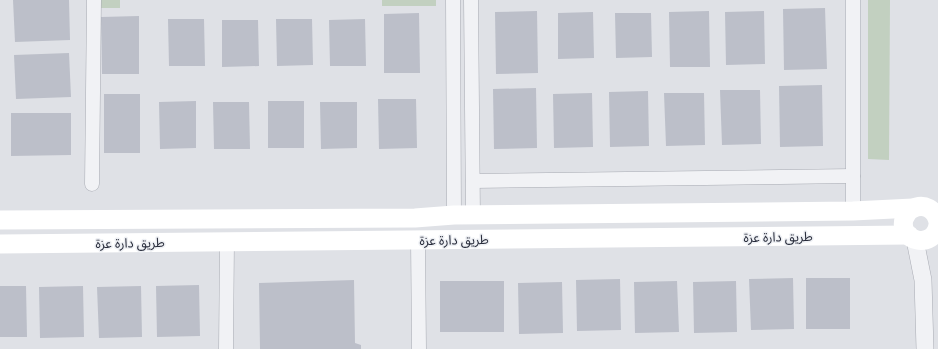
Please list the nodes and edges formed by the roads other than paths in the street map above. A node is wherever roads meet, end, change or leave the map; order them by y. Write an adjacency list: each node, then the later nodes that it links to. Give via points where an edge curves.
1 (94, 0): 7 (street)
2 (453, 0): 9 (street)
3 (471, 0): 6 (street)
4 (853, 0): 5 (street)
5 (853, 176): 6 (street); 8 (street)
6 (473, 181): 10 (street)
7 (92, 184)
8 (853, 211): 10 (main road); 12 (main road)
9 (454, 215): 10 (main road); 11 (main road, via 415,218)
10 (473, 215)
11 (0, 220)
12 (928, 225): 13 (main road, طريق دارة عزة); 18 (street, via 923,280)
13 (418, 240): 14 (main road, طريق دارة عزة); 17 (street)
14 (227, 242): 15 (main road, طريق دارة عزة); 16 (street)
15 (0, 244)
16 (226, 349)
17 (419, 349)
18 (925, 349)

